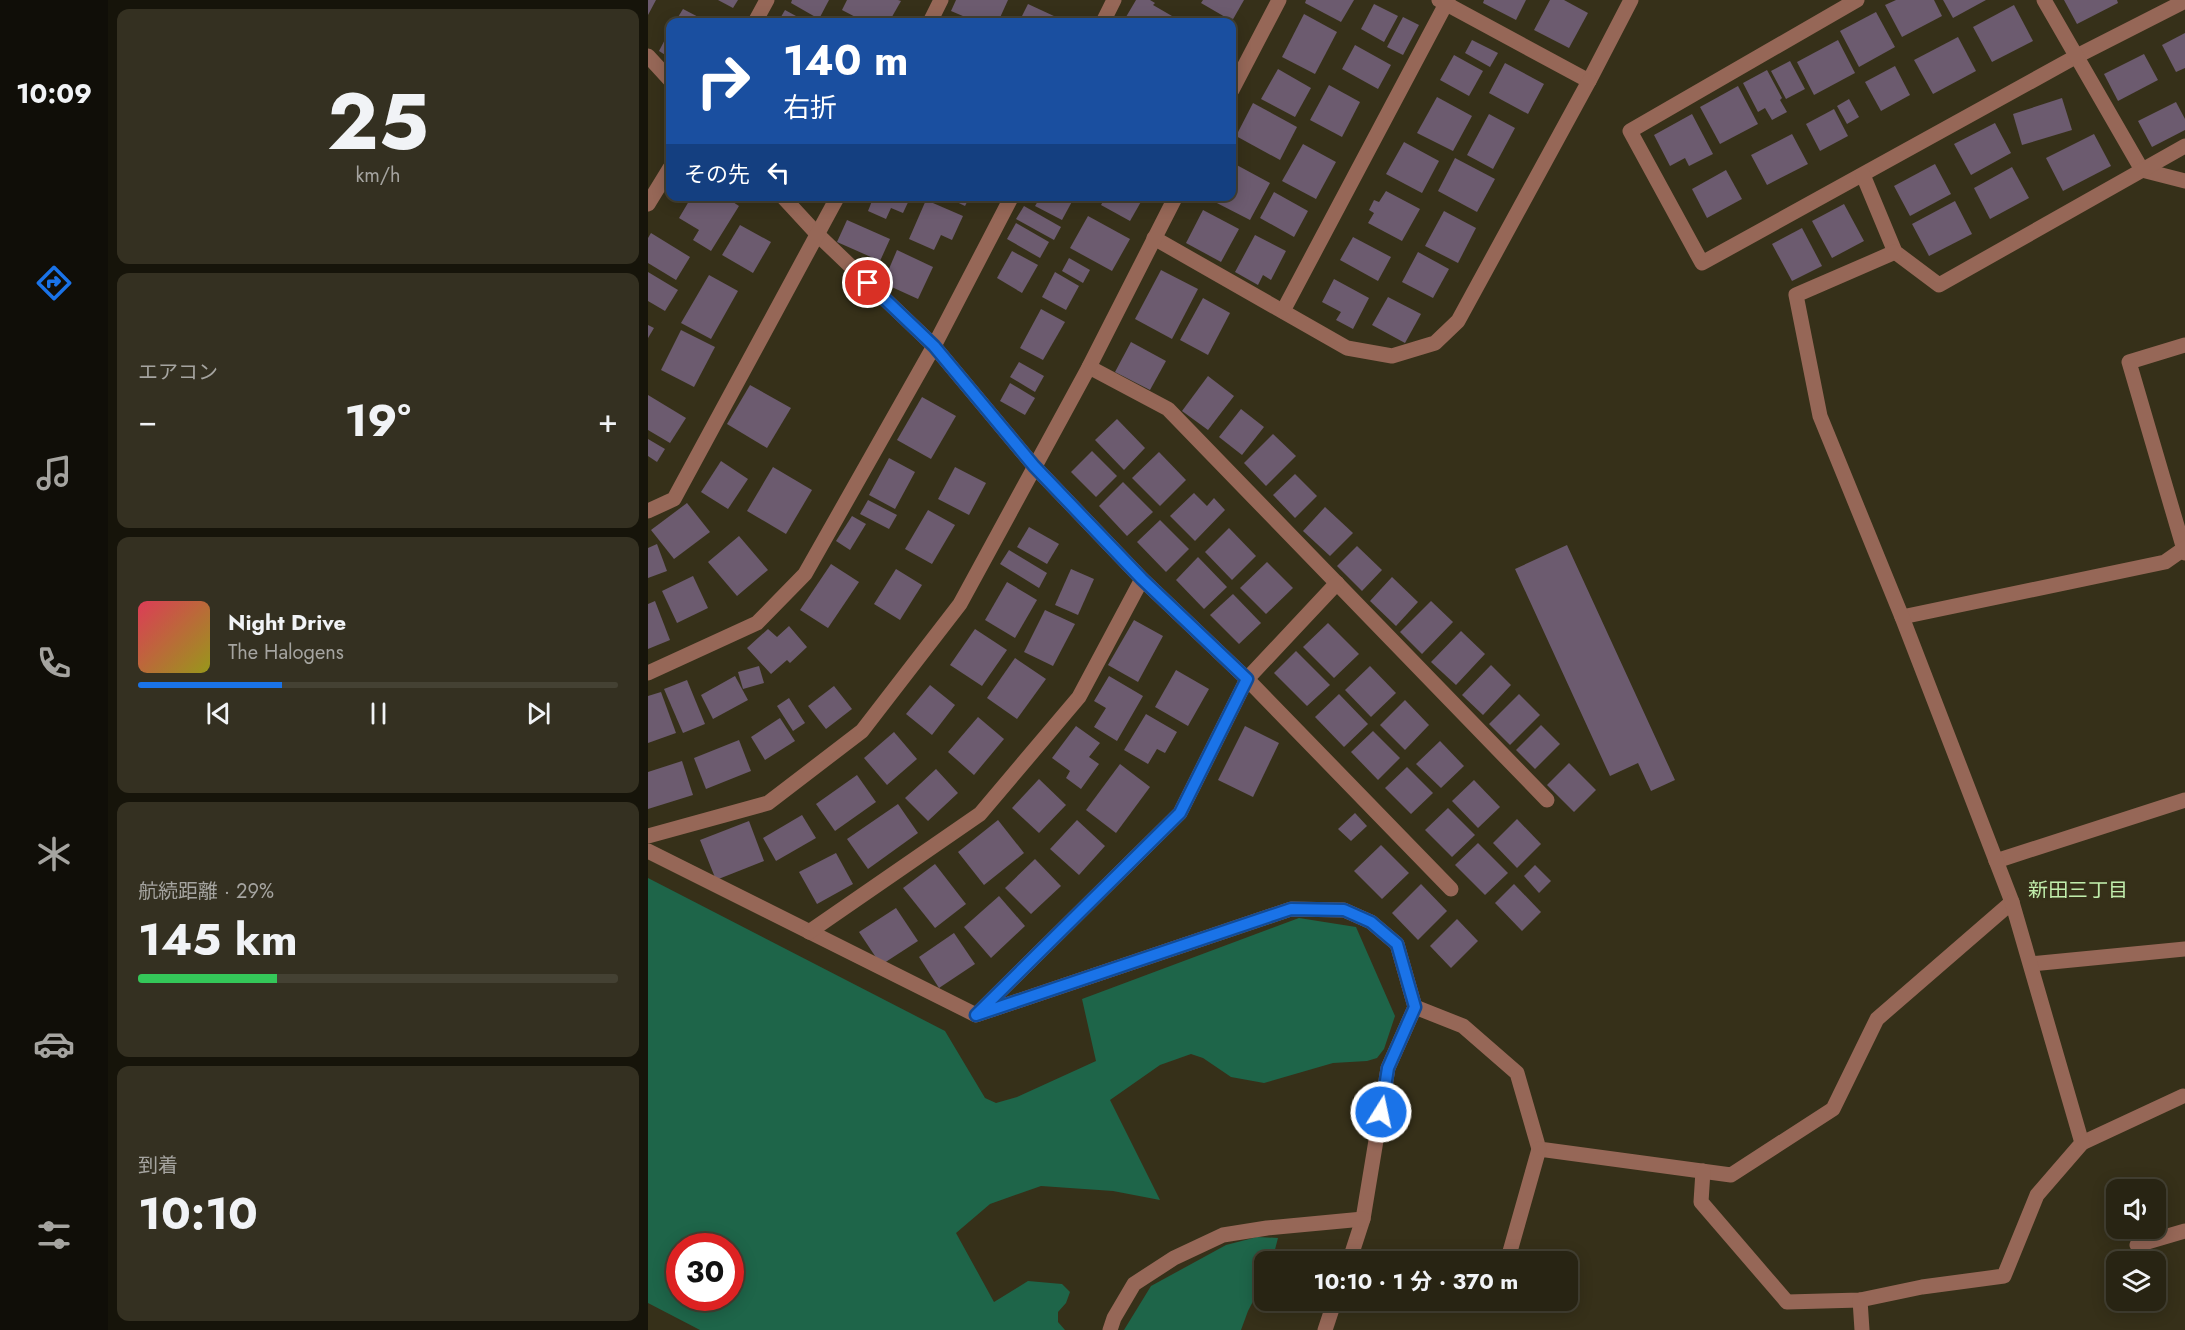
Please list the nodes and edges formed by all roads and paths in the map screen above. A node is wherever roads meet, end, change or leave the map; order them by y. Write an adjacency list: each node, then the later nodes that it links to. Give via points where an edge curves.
1 (767, 0): 10 (street)
2 (941, 0): 11 (street)
3 (1114, 0): 12 (street)
4 (1279, 0): 17 (street)
5 (1631, 0): 16 (street)
6 (1857, 0): 21 (street, via 1630,131 1702,263)
7 (2044, 0): 14 (street)
8 (1444, 1): 16 (street); 31 (street)
9 (2185, 1): 14 (street)
10 (757, 18)
11 (932, 18)
12 (1104, 18)
13 (648, 56): 15 (street)
14 (2077, 56): 19 (street); 21 (street)
15 (666, 76)
16 (1589, 81): 31 (street, via 1458,321 1435,343 1392,356 1347,348)
17 (1236, 82)
18 (2185, 146): 19 (street)
19 (2142, 170): 22 (street); 30 (street, via 1939,285)
20 (666, 175): 27 (street)
21 (1863, 175): 30 (street)
22 (2185, 182)
23 (787, 201): 28 (street)
24 (835, 201): 28 (street)
25 (1009, 201): 33 (street)
26 (1174, 201): 29 (street)
27 (648, 204)
28 (818, 235): 33 (street); 36 (street, via 674,499)
29 (1155, 238): 31 (street); 34 (street)
30 (1894, 252): 40 (street, via 1796,295 1820,416)
31 (1282, 312)
32 (2185, 345): 37 (street, via 2128,362)
33 (934, 346): 35 (street); 41 (street, via 805,574 757,623)
34 (1089, 367): 35 (street); 39 (street, via 1168,409)
35 (1034, 466): 38 (street); 45 (street, via 960,604 862,731 768,803)
36 (648, 511)
37 (2185, 550): 40 (street, via 2165,562)
38 (1142, 579): 42 (street); 50 (street, via 1079,697 980,813)
39 (1337, 583): 42 (street); 43 (street)
40 (1902, 617): 47 (street)
41 (648, 673)
42 (1247, 679): 48 (street); 54 (street, via 1180,813)
43 (1547, 800)
44 (2185, 800): 47 (street)
45 (648, 836)
46 (648, 851): 50 (street)
47 (1996, 861): 49 (street)
48 (1451, 889)
49 (2012, 902): 52 (street); 58 (street, via 1877,1019 1833,1109 1731,1175)
50 (809, 932): 54 (street)
51 (2185, 949): 52 (street)
52 (2031, 964): 56 (street)
53 (1415, 1007): 54 (street, via 1397,944 1371,922 1344,910 1291,909); 57 (street, via 1463,1026 1517,1073); 59 (street, via 1388,1068)
54 (976, 1015)
55 (2183, 1096): 56 (street)
56 (2082, 1143): 64 (street, via 2037,1195 2004,1276)
57 (1539, 1149): 58 (street); 63 (street)
58 (1703, 1171): 64 (street, via 1701,1202 1787,1302)
59 (1363, 1219): 62 (street); 66 (street, via 1223,1235 1173,1258 1134,1284)
60 (2185, 1232): 61 (street)
61 (2138, 1245)
62 (1352, 1251)
63 (1510, 1251)
64 (1860, 1300): 68 (street)
65 (1331, 1311): 67 (street)
66 (1110, 1330)
67 (1325, 1330)
68 (1862, 1330)

